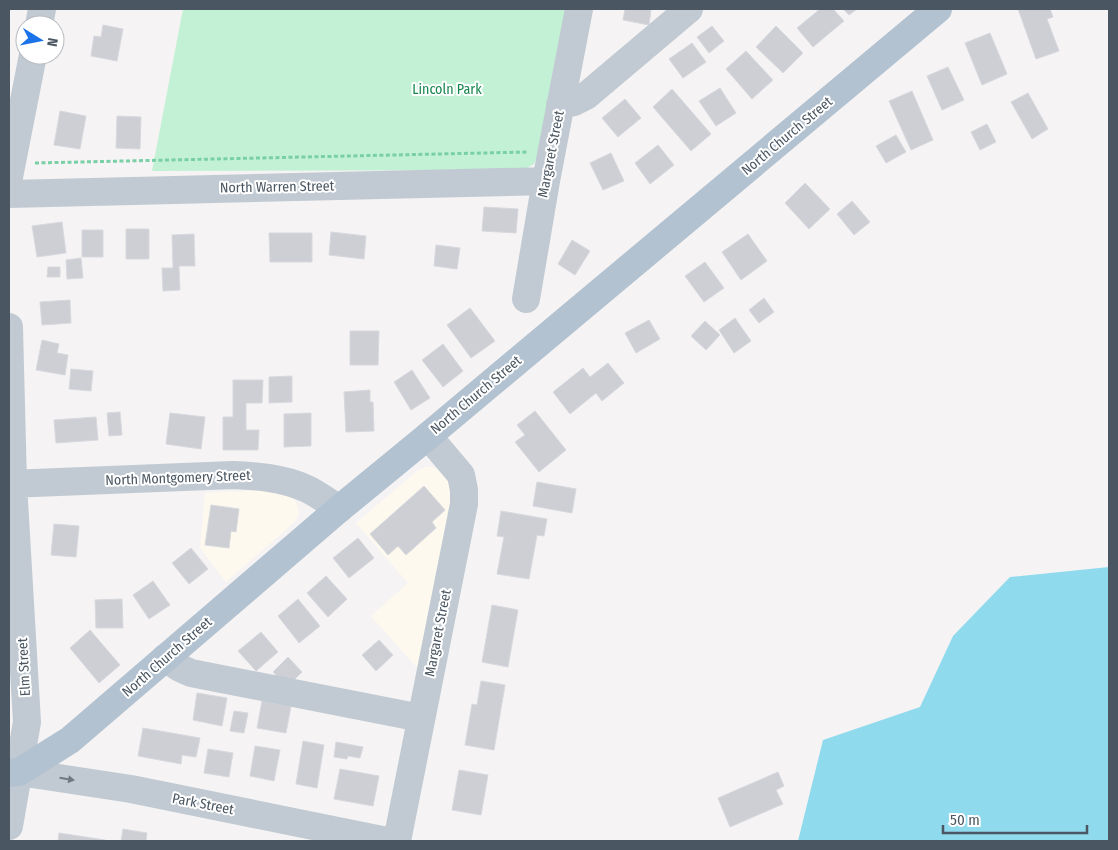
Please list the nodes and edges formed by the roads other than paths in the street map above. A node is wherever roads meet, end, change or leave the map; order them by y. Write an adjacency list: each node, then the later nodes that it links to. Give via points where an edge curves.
1 (579, 9): 5 (street, Margaret Street)
2 (689, 9): 5 (street, via 586,96)
3 (938, 9): 11 (main road, North Church Street)
4 (31, 65): 6 (street)
5 (560, 105): 7 (street, Margaret Street)
6 (10, 170)
7 (546, 181): 8 (street, North Warren Street); 9 (street, Margaret Street)
8 (9, 194)
9 (526, 299)
10 (9, 327): 12 (street, Elm Street)
11 (428, 436): 13 (main road, North Church Street); 15 (street, Margaret Street, via 461,475 464,504)
12 (11, 484): 13 (street, North Montgomery Street, via 258,476 290,482); 16 (street, Elm Street, via 27,722)
13 (339, 508): 14 (main road, North Church Street)
14 (165, 658): 15 (street, via 191,673); 16 (main road, North Church Street, via 70,740)
15 (421, 718): 19 (street, Margaret Street)
16 (14, 772): 17 (street, Elm Street); 18 (street, Park Street, one-way to 18, via 131,789)
17 (9, 826)
18 (387, 841)
19 (397, 841)

